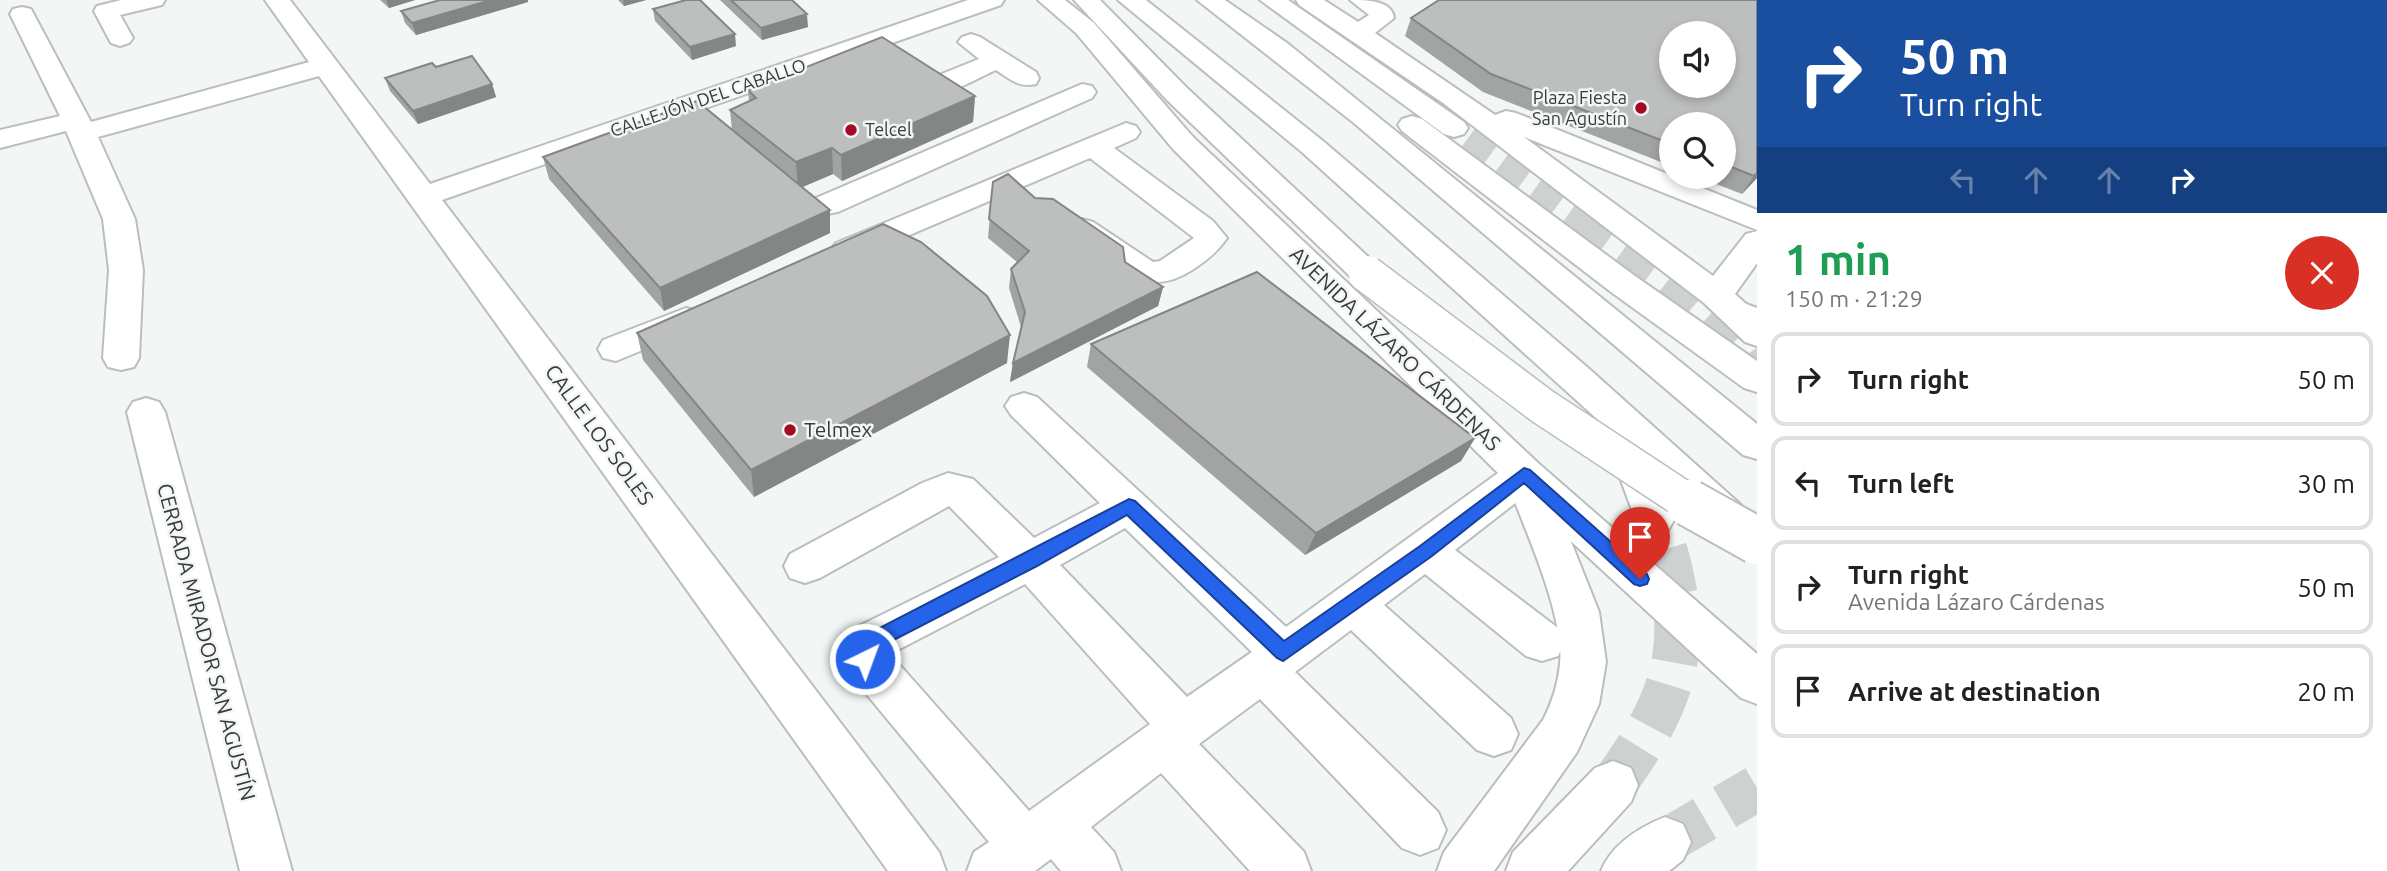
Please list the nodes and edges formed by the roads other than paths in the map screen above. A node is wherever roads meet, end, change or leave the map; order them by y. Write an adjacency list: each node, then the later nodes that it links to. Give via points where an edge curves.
1 (153, 0): 14 (main road, via 106,11)
2 (277, 0): 17 (main road, CALLE LOS SOLES)
3 (992, 0): 28 (main road, CALLEJÓN DEL CABALLO)
4 (1050, 0): 12 (main road, AVENIDA LÁZARO CÁRDENAS)
5 (1130, 0): 40 (main road, via 1213,63)
6 (1209, 0): 37 (main road, via 1364,117)
7 (1243, 0): 38 (main road)
8 (1272, 0): 23 (main road)
9 (1308, 0): 13 (main road)
10 (1362, 0): 13 (main road, via 1382,13 1382,18)
11 (22, 14): 22 (main road)
12 (1086, 20): 21 (main road, via 1080,65); 25 (main road, AVENIDA LÁZARO CÁRDENAS); 47 (main road, bridge, via 1177,94 1367,274 1461,349 1653,482)
13 (1357, 33): 19 (main road)
14 (120, 38)
15 (971, 42): 16 (main road)
16 (998, 60): 18 (main road); 20 (main road)
17 (324, 66): 22 (main road); 28 (main road, CALLE LOS SOLES)
18 (1026, 78)
19 (1453, 97): 30 (main road); 34 (main road)
20 (956, 101): 21 (main road); 29 (main road)
21 (1103, 111): 25 (main road); 26 (main road)
22 (79, 127): 24 (main road); 36 (main road, via 119,219 126,270)
23 (1468, 138)
24 (0, 139)
25 (1183, 143): 44 (main road, AVENIDA LÁZARO CÁRDENAS)
26 (1093, 146): 27 (main road); 27 (main road, via 1202,228 1211,238 1209,242 1168,271 1148,273 1129,263)
27 (1048, 193): 32 (main road)
28 (424, 196): 61 (main road, CALLE LOS SOLES)
29 (827, 205)
30 (1757, 221)
31 (1757, 241): 34 (main road)
32 (821, 262)
33 (718, 305): 35 (main road)
34 (1741, 316)
35 (616, 349)
36 (121, 358)
37 (1659, 363): 42 (main road); 43 (main road)
38 (1757, 379)
39 (1024, 406): 45 (main road)
40 (1614, 410): 46 (main road); 47 (main road)
41 (146, 412): 60 (main road, CERRADA MIRADOR SAN AGUSTÍN)
42 (1757, 415)
43 (1757, 445)
44 (1524, 474): 48 (main road); 54 (main road, AVENIDA LÁZARO CÁRDENAS); 64 (main road, via 1577,612 1583,662 1574,704 1560,736)
45 (1129, 506): 49 (main road); 53 (main road)
46 (1654, 518)
47 (1757, 543)
48 (1426, 551): 51 (main road); 52 (main road)
49 (1030, 561): 50 (main road, via 972,500 960,490 948,488); 56 (main road); 59 (main road, via 873,641 865,659)
50 (805, 566)
51 (1352, 604): 53 (main road); 55 (main road)
52 (1542, 642)
53 (1272, 661): 56 (main road); 58 (main road)
54 (1757, 683)
55 (1494, 734)
56 (1174, 735): 59 (main road); 63 (main road)
57 (1612, 785): 65 (main road)
58 (1420, 830)
59 (1024, 847): 62 (main road)
60 (266, 871)
61 (920, 871)
62 (1094, 871)
63 (1285, 871)
64 (1463, 871)
65 (1532, 871)

